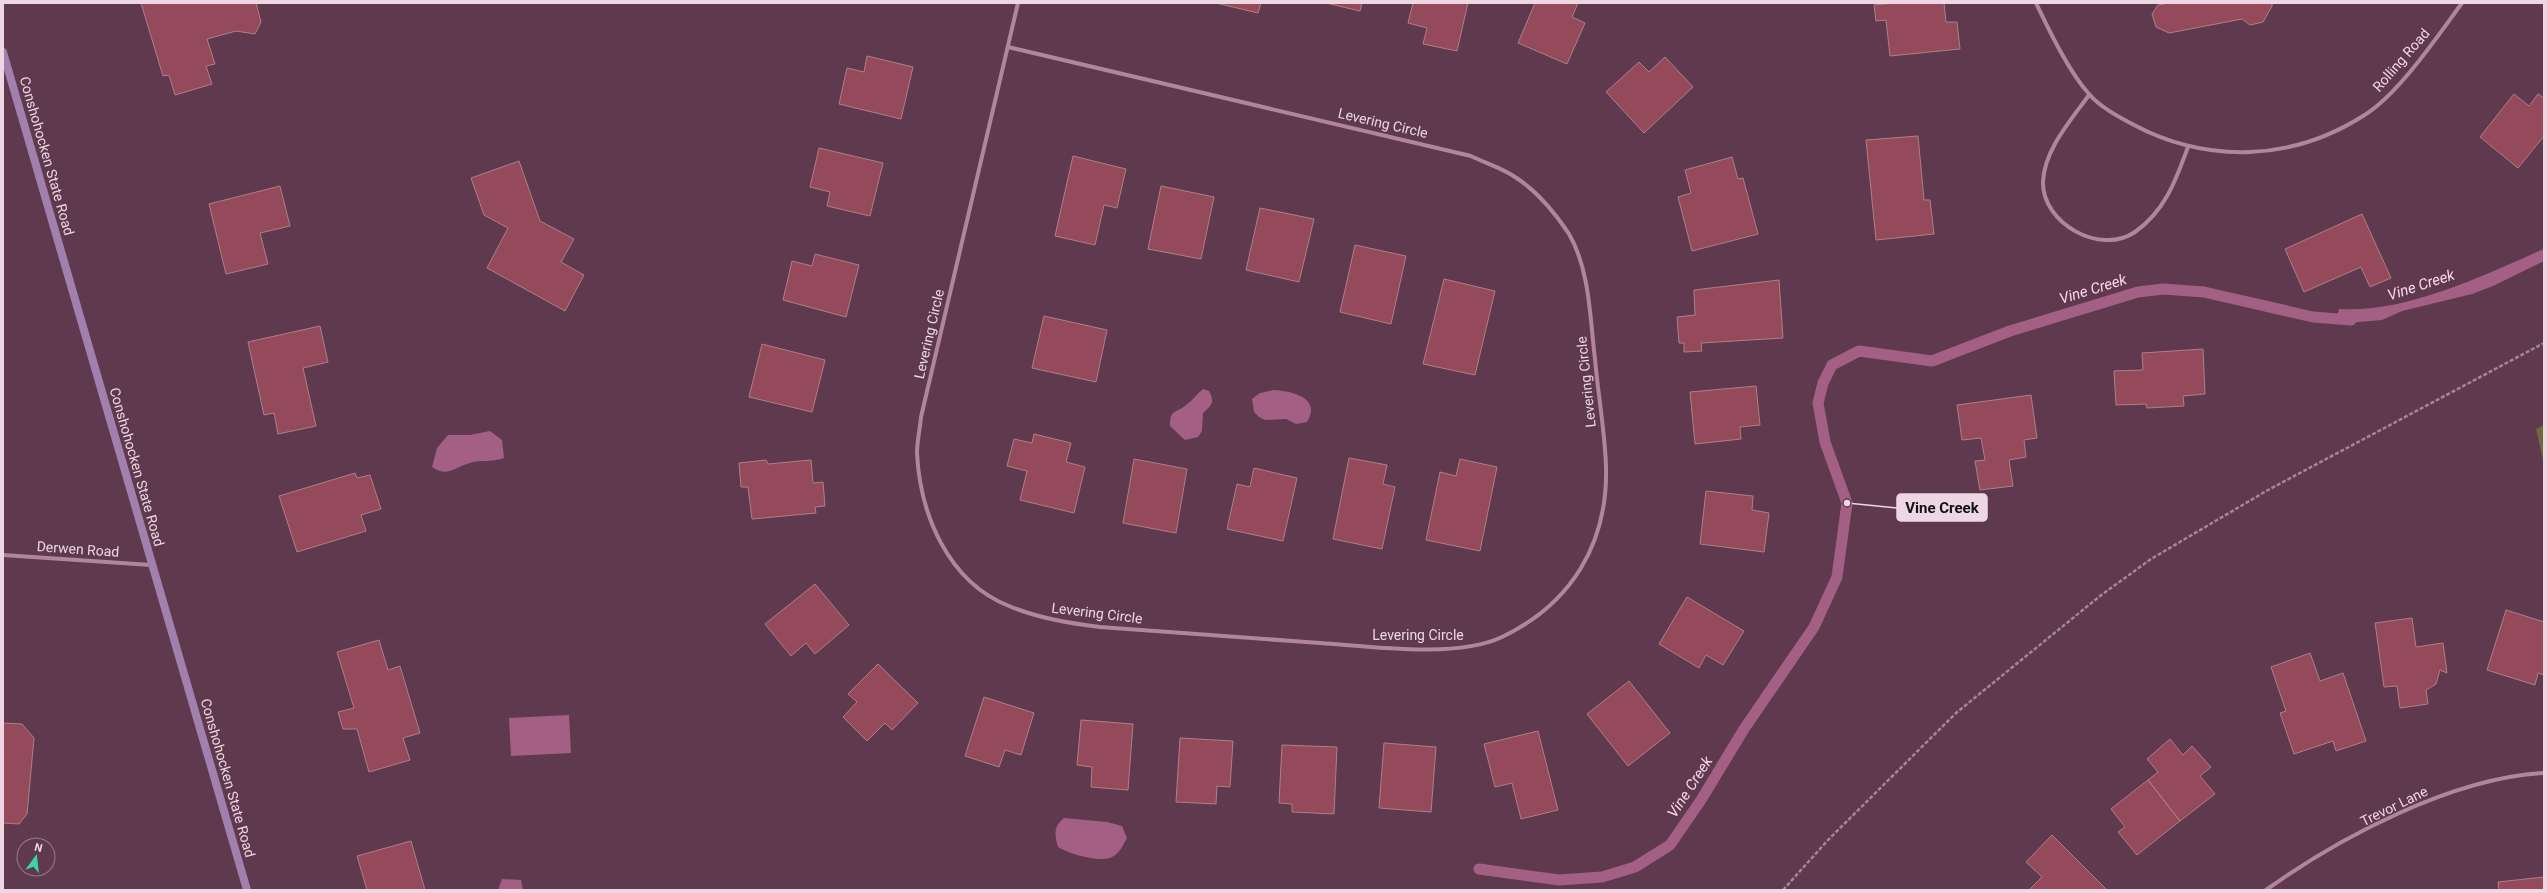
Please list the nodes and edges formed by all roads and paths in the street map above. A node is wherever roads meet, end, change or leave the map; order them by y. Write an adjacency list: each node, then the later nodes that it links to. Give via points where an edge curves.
1 (1018, 3): 4 (street, Levering Circle)
2 (2036, 3): 6 (street, Rolling Road, via 2055,41)
3 (2462, 3): 7 (street, Rolling Road, via 2397,86 2364,116 2318,139 2280,150 2232,154)
4 (1008, 46): 4 (street, Levering Circle, via 921,417 917,451 921,488 931,523 950,558 977,586 1007,605 1053,621 1108,628 1436,649 1470,646 1500,638 1534,619 1559,598 1582,570 1596,538 1604,502 1606,467 1590,310 1582,270 1570,236 1547,204 1515,177 1471,156)
5 (3, 52): 10 (main road, Conshohocken State Road)
6 (2089, 95): 7 (street, Rolling Road, via 2138,127); 7 (street, via 2048,159 2043,183 2047,205 2063,225 2085,237 2110,240 2133,233 2155,215 2168,196)
7 (2188, 147)
8 (2544, 343): 13 (path, via 2268,490 2151,558 2088,605 1956,712 1838,830)
9 (3, 555): 10 (street, Derwen Road)
10 (151, 565): 12 (main road, Conshohocken State Road)
11 (2544, 773): 14 (street, Trevor Lane, via 2487,780 2444,795 2400,814 2330,850)
12 (247, 890)
13 (1783, 890)
14 (2266, 890)

